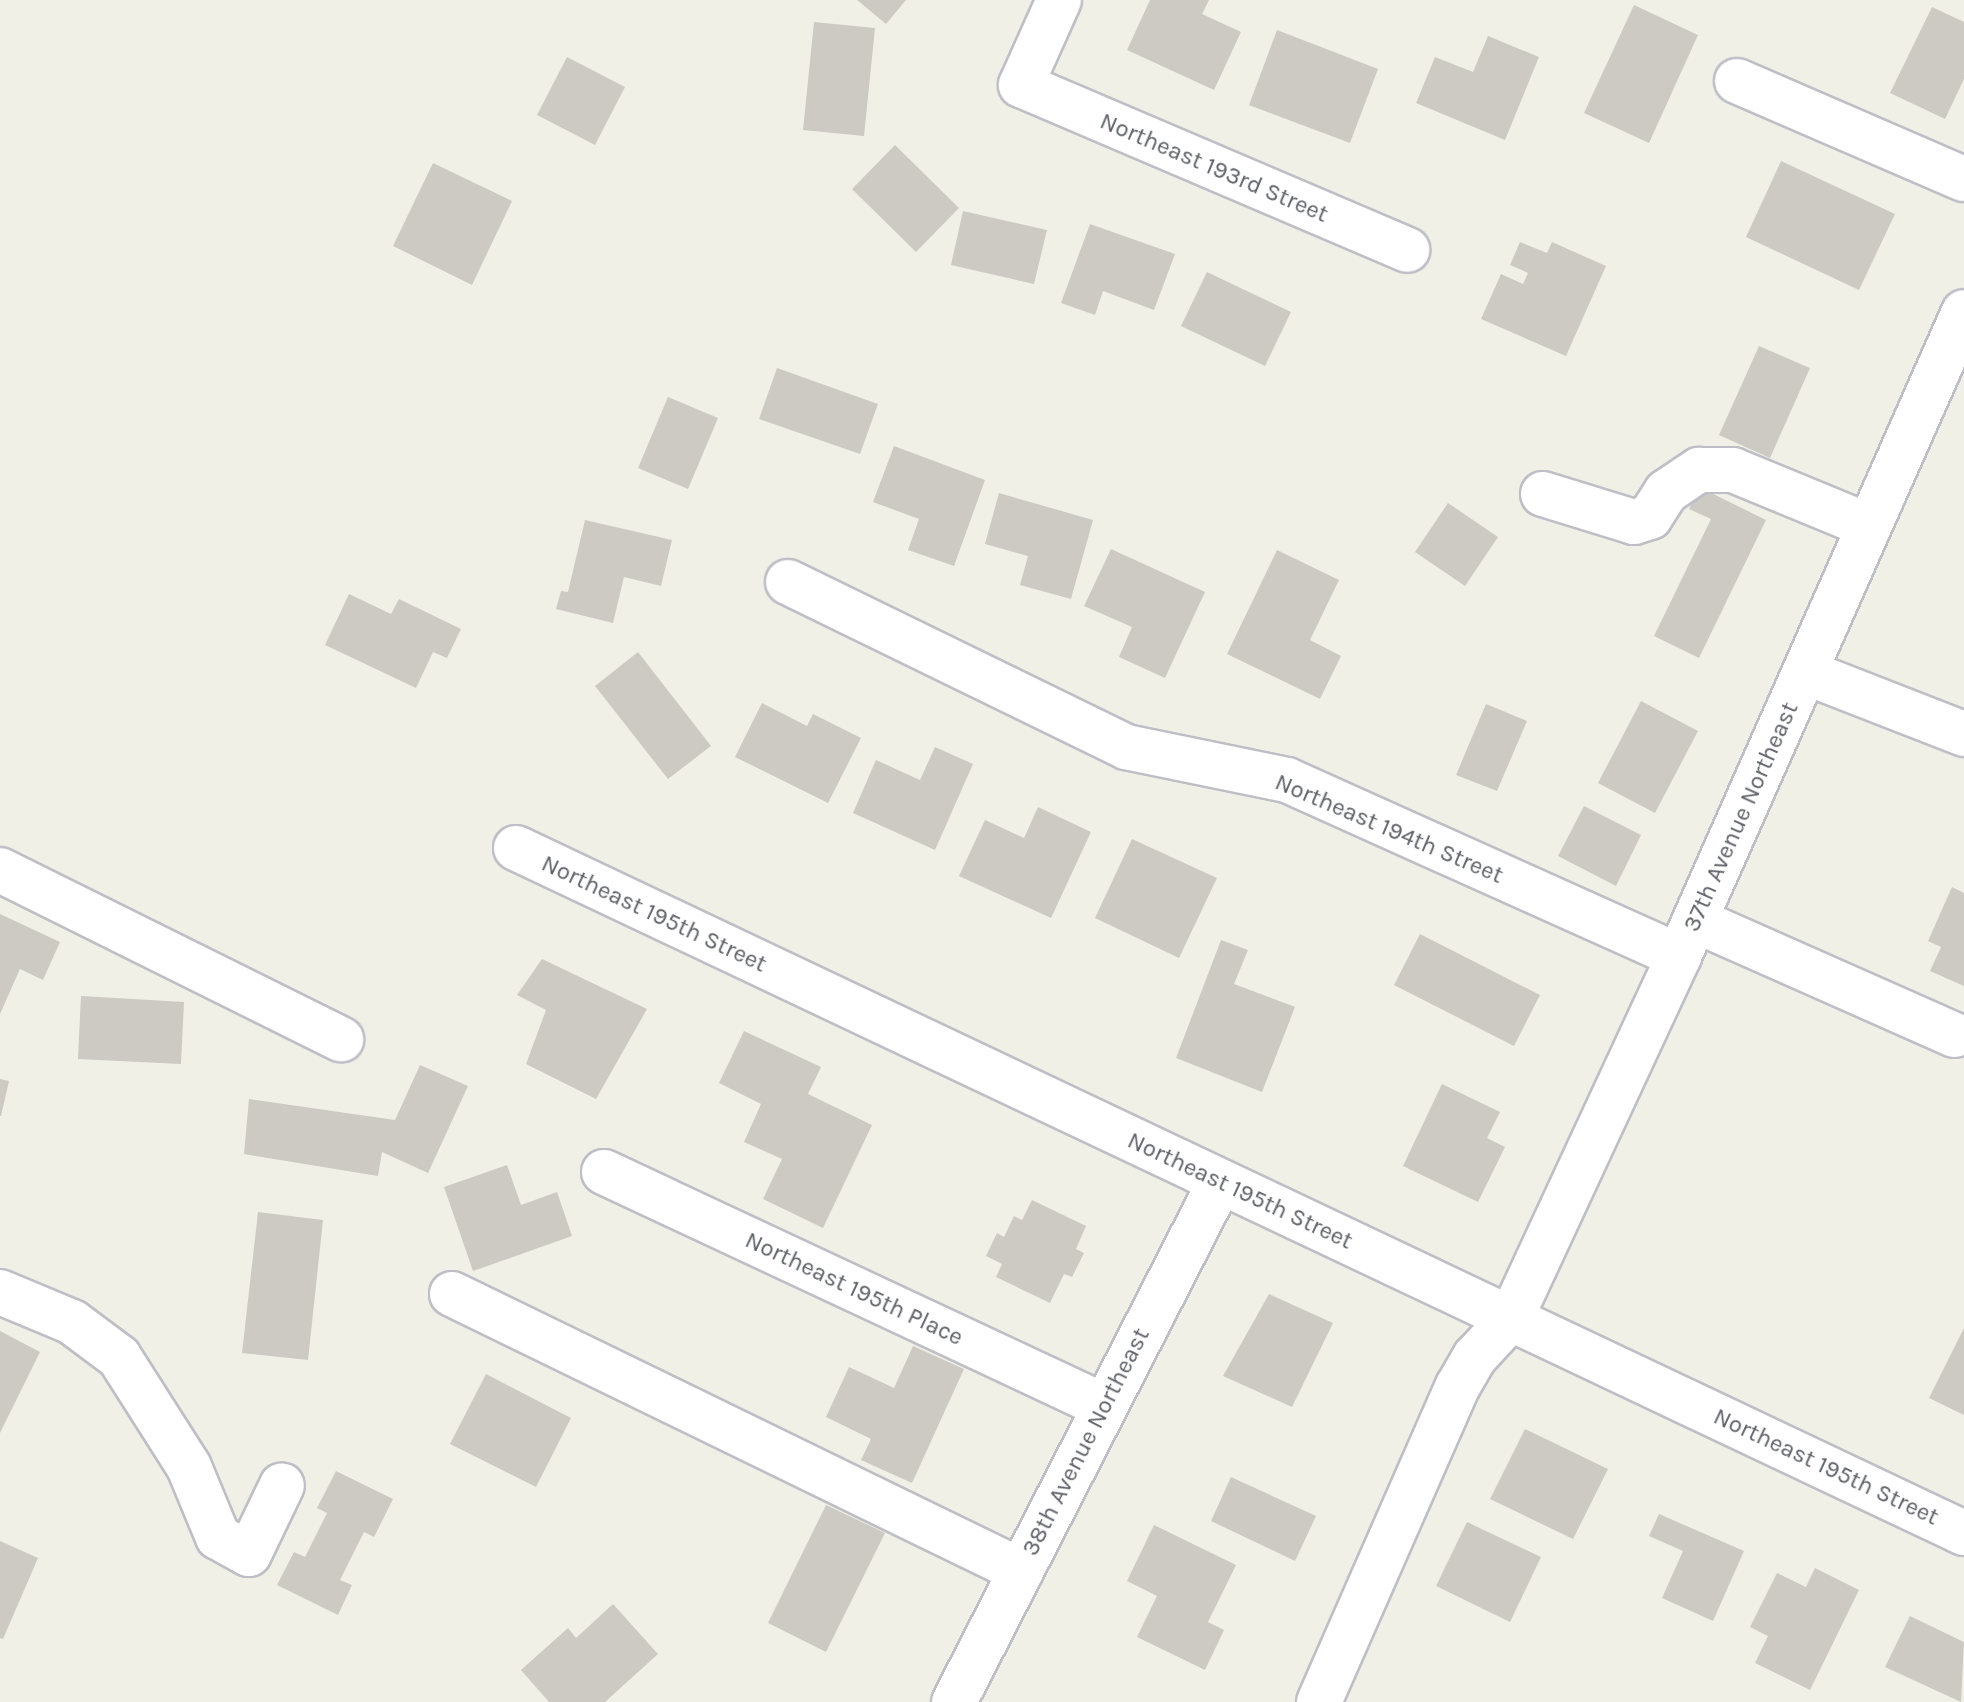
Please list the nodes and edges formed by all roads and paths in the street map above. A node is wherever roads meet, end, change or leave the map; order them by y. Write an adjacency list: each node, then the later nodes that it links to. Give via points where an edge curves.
1 (1059, 0): 4 (street, Northeast 193rd Street, via 1021,85)
2 (1737, 81): 3 (street)
3 (1964, 179)
4 (1407, 250)
5 (1964, 312): 7 (street, 37th Avenue Northeast)
6 (1543, 494): 7 (street, via 1634,522 1650,517 1666,492 1699,470 1733,470)
7 (1869, 526): 9 (street, 37th Avenue Northeast)
8 (788, 582): 13 (street, Northeast 194th Street, via 1126,747 1287,780)
9 (1805, 672): 10 (street); 13 (street, 37th Avenue Northeast)
10 (1964, 734)
11 (516, 848): 17 (street, Northeast 195th Street)
12 (0, 870): 15 (street)
13 (1687, 938): 14 (street, Northeast 194th Street); 20 (street, 37th Avenue Northeast)
14 (1955, 1035)
15 (341, 1039)
16 (604, 1172): 21 (street, Northeast 195th Place)
17 (1220, 1182): 20 (street, Northeast 195th Street); 21 (street, 38th Avenue Northeast)
18 (0, 1292): 22 (street, via 72,1322 119,1357 189,1467 218,1537 249,1554)
19 (452, 1294): 24 (street)
20 (1511, 1318): 23 (street, Northeast 195th Street); 26 (street, 37th Avenue Northeast, via 1475,1357 1458,1386)
21 (1104, 1406): 24 (street, 38th Avenue Northeast)
22 (282, 1485)
23 (1964, 1533)
24 (1021, 1571): 25 (street, 38th Avenue Northeast)
25 (954, 1702)
26 (1319, 1702)

